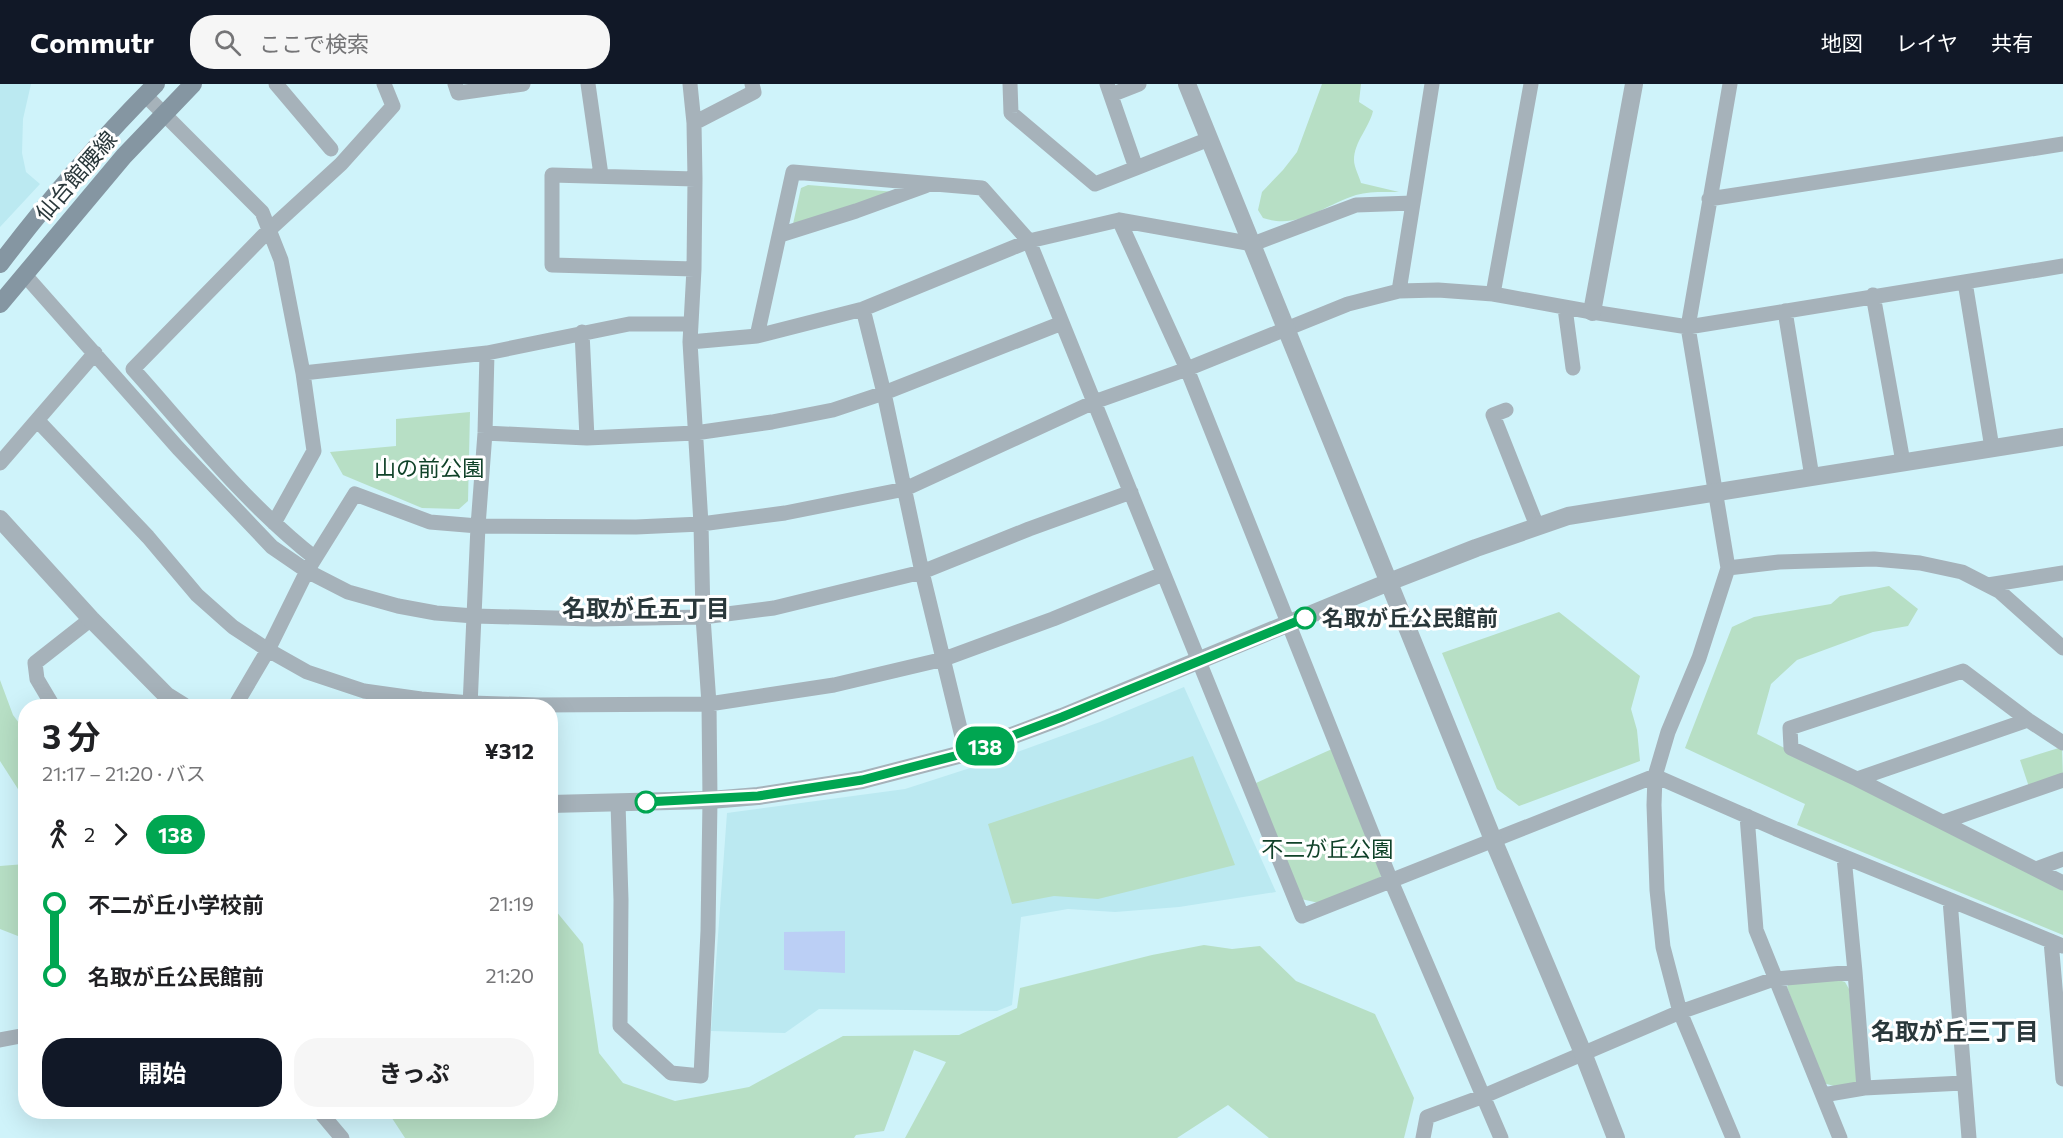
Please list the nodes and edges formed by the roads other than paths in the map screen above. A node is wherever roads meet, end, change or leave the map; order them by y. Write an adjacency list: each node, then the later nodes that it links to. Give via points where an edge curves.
1 (193, 84): 18 (main road, 仙台館腰線)
2 (276, 84): 22 (street)
3 (384, 84): 30 (street, via 393,106 341,164)
4 (455, 84): 5 (street, via 458,93)
5 (523, 84)
6 (588, 84): 24 (street)
7 (690, 84): 19 (street)
8 (752, 84): 19 (street, via 754,92)
9 (1010, 84): 23 (street, via 1011,113 1095,184)
10 (1139, 84): 17 (street)
11 (1187, 84): 20 (street)
12 (1432, 84): 28 (street)
13 (1531, 84): 40 (street)
14 (1634, 84): 46 (street)
15 (1730, 84): 27 (street)
16 (150, 90): 18 (street); 34 (main road, 仙台館腰線)
17 (1109, 90): 23 (street)
18 (164, 114): 30 (street, via 262,212); 37 (main road, 仙台館腰線)
19 (694, 123): 25 (street)
20 (1209, 139): 23 (street); 33 (street)
21 (2063, 144): 27 (street)
22 (331, 149)
23 (1136, 168)
24 (601, 175): 25 (street); 36 (street, via 552,175 552,265)
25 (695, 179): 36 (street)
26 (931, 184): 31 (street); 31 (street, via 794,172); 32 (street, via 982,188)
27 (1709, 199): 49 (street)
28 (1413, 203): 33 (street, via 1356,205); 39 (street)
29 (1119, 220): 32 (street); 33 (street); 57 (street)
30 (269, 230): 58 (street, via 281,260); 75 (street, via 133,369)
31 (780, 235): 52 (street)
32 (1029, 241): 44 (street); 47 (street)
33 (1253, 244): 50 (street)
34 (0, 264)
35 (2063, 266): 38 (street)
36 (694, 269): 48 (street)
37 (24, 274): 42 (main road, 仙台館腰線); 54 (street)
38 (1965, 282): 41 (street); 67 (street)
39 (1399, 291): 40 (street); 50 (street, via 1348,304)
40 (1493, 294): 43 (street)
41 (1873, 295): 45 (street); 68 (street)
42 (0, 304)
43 (1565, 308): 46 (street); 56 (street)
44 (863, 309): 52 (street); 59 (street)
45 (1785, 310): 49 (street); 70 (street)
46 (1592, 312): 49 (street)
47 (1062, 322): 59 (street); 60 (street)
48 (690, 324): 51 (street, via 629,324); 53 (street)
49 (1688, 327): 73 (street)
50 (1286, 330): 57 (street); 84 (street)
51 (582, 332): 55 (street); 66 (street)
52 (757, 336): 53 (street)
53 (690, 342): 64 (street)
54 (95, 353): 62 (street); 79 (street, via 272,547)
55 (487, 353): 58 (street); 63 (street)
56 (1573, 368)
57 (1187, 369): 60 (street); 89 (street)
58 (303, 373): 75 (street, via 314,451)
59 (884, 393): 64 (street, via 833,410); 71 (street)
60 (1094, 402): 71 (street); 72 (street)
61 (1506, 410): 78 (street, via 1493,415)
62 (38, 421): 69 (street); 91 (street, via 197,595 233,627)
63 (485, 433): 66 (street); 77 (street)
64 (695, 433): 66 (street); 76 (street)
65 (2063, 437): 67 (street)
66 (587, 438)
67 (1992, 448): 68 (street)
68 (1903, 462): 70 (street)
69 (0, 463)
70 (1812, 477): 73 (street)
71 (905, 489): 76 (street, via 785,513); 81 (street)
72 (1131, 492): 81 (street); 83 (street)
73 (1716, 493): 78 (street, via 1568,516); 80 (street)
74 (0, 519): 88 (street)
75 (274, 523): 79 (street)
76 (701, 524): 77 (street, via 636,528); 87 (street)
77 (478, 526): 79 (street, via 430,522 355,494); 86 (street)
78 (1537, 526): 84 (street)
79 (311, 564): 86 (street, via 348,592 436,613); 91 (street)
80 (1728, 568): 85 (street, via 1874,559 1962,572); 104 (street)
81 (922, 572): 87 (street, via 774,608); 92 (street)
82 (2063, 573): 85 (street)
83 (1163, 574): 92 (street); 93 (street)
84 (1389, 582): 89 (street); 112 (street)
85 (1988, 585): 90 (street)
86 (474, 616): 87 (street); 98 (street)
87 (703, 617): 99 (street)
88 (91, 619): 94 (street, via 35,663 37,679); 95 (street)
89 (1287, 625): 93 (street); 116 (street)
90 (2063, 648)
91 (268, 650): 96 (street); 97 (street, via 307,672 364,691)
92 (944, 659): 99 (street, via 834,685); 103 (street)
93 (1200, 661): 103 (street); 116 (street, via 1302,916)
94 (49, 699)
95 (172, 699)
96 (239, 699)
97 (421, 699)
98 (470, 699)
99 (709, 704): 100 (street); 107 (street)
100 (558, 706)
101 (2028, 720): 102 (street); 105 (street); 105 (street, via 1962,671 1790,728 1791,748)
102 (2063, 742)
103 (966, 753): 107 (street, via 862,780)
104 (1655, 776): 110 (street); 112 (street); 122 (street, via 1657,890 1663,947)
105 (1857, 779): 111 (street)
106 (2063, 780): 111 (street)
107 (710, 800): 108 (street); 108 (street, via 701,1076 671,1073 620,1026)
108 (618, 803): 109 (street)
109 (558, 804)
110 (1747, 816): 113 (street); 121 (street, via 1756,930)
111 (1943, 822): 115 (street)
112 (1494, 842): 116 (street); 125 (street)
113 (1844, 857): 118 (street); 120 (street)
114 (2063, 859): 115 (street)
115 (2036, 869): 117 (street)
116 (1391, 881): 130 (street)
117 (2063, 883)
118 (1950, 900): 119 (street); 127 (street)
119 (2057, 944): 126 (street)
120 (1855, 972): 121 (street); 128 (street)
121 (1774, 979): 122 (street); 129 (street)
122 (1680, 1012): 125 (street); 136 (street)
123 (18, 1037): 124 (street)
124 (0, 1040)
125 (1583, 1053): 130 (street); 135 (street)
126 (2063, 1079)
127 (1963, 1083): 128 (street); 138 (street)
128 (1864, 1088): 129 (street)
129 (1823, 1095): 137 (street)
130 (1484, 1096): 133 (street, via 1427,1117); 134 (street)
131 (326, 1119): 132 (street)
132 (342, 1138)
133 (1423, 1138)
134 (1501, 1138)
135 (1616, 1138)
136 (1733, 1138)
137 (1840, 1138)
138 (1969, 1138)

